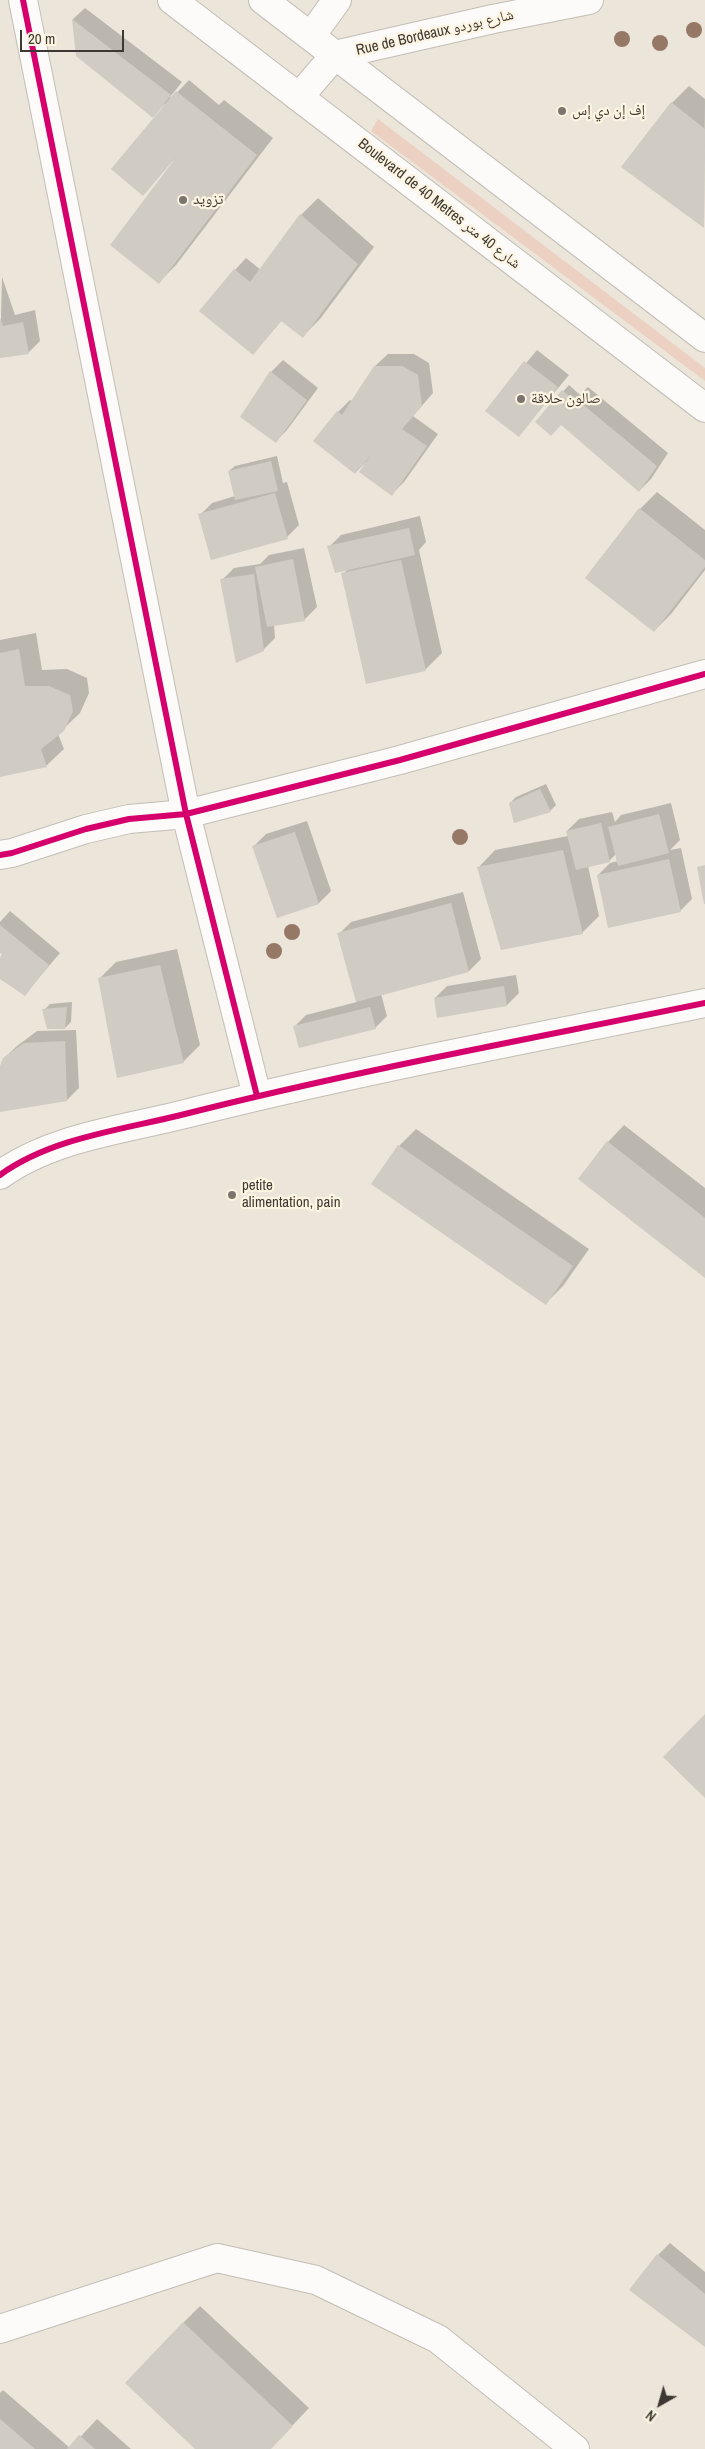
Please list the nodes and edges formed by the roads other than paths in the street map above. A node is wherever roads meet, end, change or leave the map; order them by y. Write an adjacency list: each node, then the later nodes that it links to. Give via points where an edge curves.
1 (23, 0): 12 (street)
2 (172, 0): 8 (street, Boulevard de 40 Metres شارع 40 متر)
3 (263, 0): 6 (street)
4 (337, 0): 6 (street)
5 (589, 0): 7 (street, Rue de Bordeaux شارع بوردو)
6 (310, 36): 7 (street)
7 (335, 55): 8 (street, Rue de Bordeaux شارع بوردو); 9 (street)
8 (299, 97): 10 (street, Boulevard de 40 Metres شارع 40 متر)
9 (705, 338)
10 (705, 408)
11 (705, 674): 12 (street, via 400,760)
12 (186, 814): 13 (street, via 129,819); 15 (street)
13 (0, 855)
14 (705, 1003): 15 (street)
15 (257, 1096): 16 (street, via 62,1144 18,1162)
16 (0, 1175)
17 (0, 2329): 18 (street, via 217,2258 316,2280 438,2339)
18 (575, 2449)

